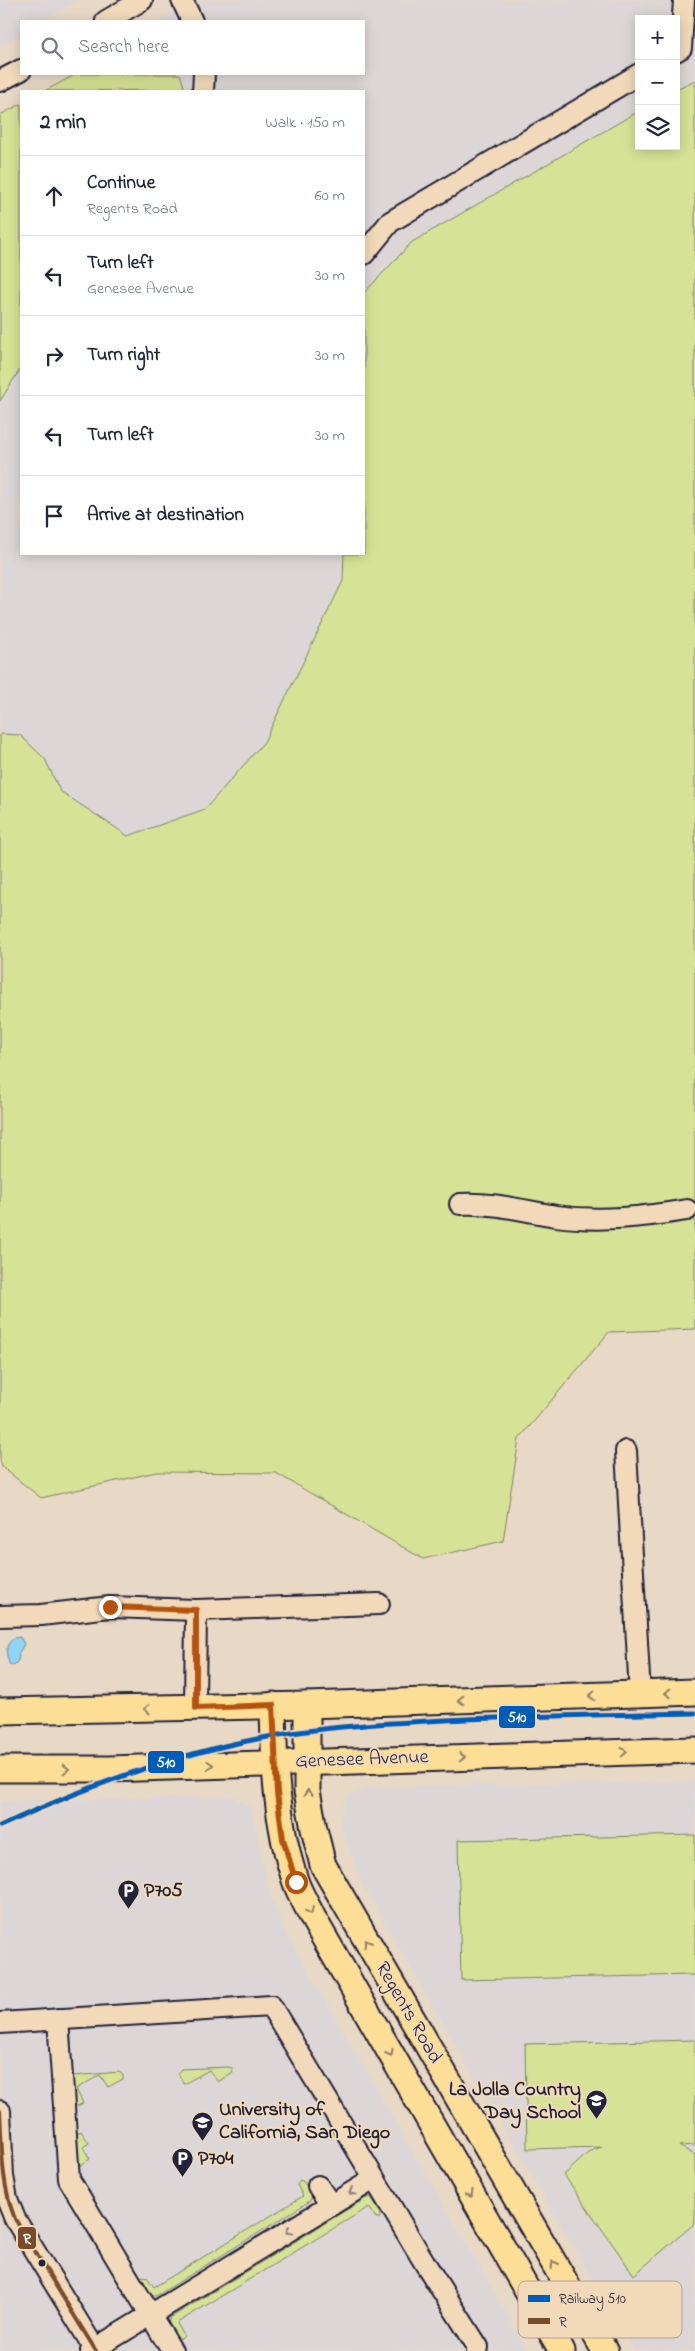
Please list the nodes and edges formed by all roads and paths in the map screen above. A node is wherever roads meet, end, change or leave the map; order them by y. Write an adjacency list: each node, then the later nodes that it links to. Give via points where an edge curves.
1 (142, 0): 4 (street)
2 (182, 0): 5 (street)
3 (684, 0): 6 (street)
4 (108, 20)
5 (192, 20)
6 (680, 49)
7 (20, 71): 10 (street)
8 (204, 75): 11 (street)
9 (635, 76): 12 (street, via 390,222)
10 (0, 81)
11 (203, 90)
12 (365, 253)
13 (460, 1204): 14 (street, via 484,1203 558,1216 634,1219)
14 (687, 1210)
15 (626, 1451): 20 (street)
16 (379, 1604): 17 (street)
17 (196, 1610): 18 (street, via 110,1607); 23 (street)
18 (0, 1616)
19 (695, 1692): 20 (main road, one-way to 20)
20 (640, 1694): 22 (main road, one-way to 22)
21 (273, 1705): 22 (main road); 23 (main road); 27 (main road, Regents Road)
22 (307, 1705): 26 (main road, Regents Road)
23 (196, 1708): 24 (main road, one-way to 24)
24 (0, 1711)
25 (695, 1750): 26 (main road, Genesee Avenue, one-way to 25)
26 (308, 1762): 27 (main road, Genesee Avenue); 36 (main road, Regents Road, one-way to 26, via 323,1865 307,1791)
27 (274, 1763): 28 (main road, Genesee Avenue, one-way to 27); 35 (main road, Regents Road, one-way to 35, via 283,1839 302,1896)
28 (0, 1769)
29 (58, 2019): 30 (street); 32 (street, via 270,2006); 37 (street, via 69,2179)
30 (0, 2023)
31 (0, 2111): 40 (street, via 3,2176 15,2220)
32 (374, 2179): 34 (street, one-way to 34); 42 (street, via 478,2347)
33 (318, 2186): 34 (street)
34 (331, 2205): 37 (street, one-way to 37)
35 (522, 2281)
36 (564, 2281)
37 (150, 2315): 40 (street); 41 (street)
38 (555, 2338): 43 (main road, Regents Road, one-way to 43)
39 (597, 2338): 44 (main road, Regents Road, one-way to 39)
40 (94, 2350)
41 (172, 2351)
42 (477, 2351)
43 (562, 2351)
44 (605, 2351)

